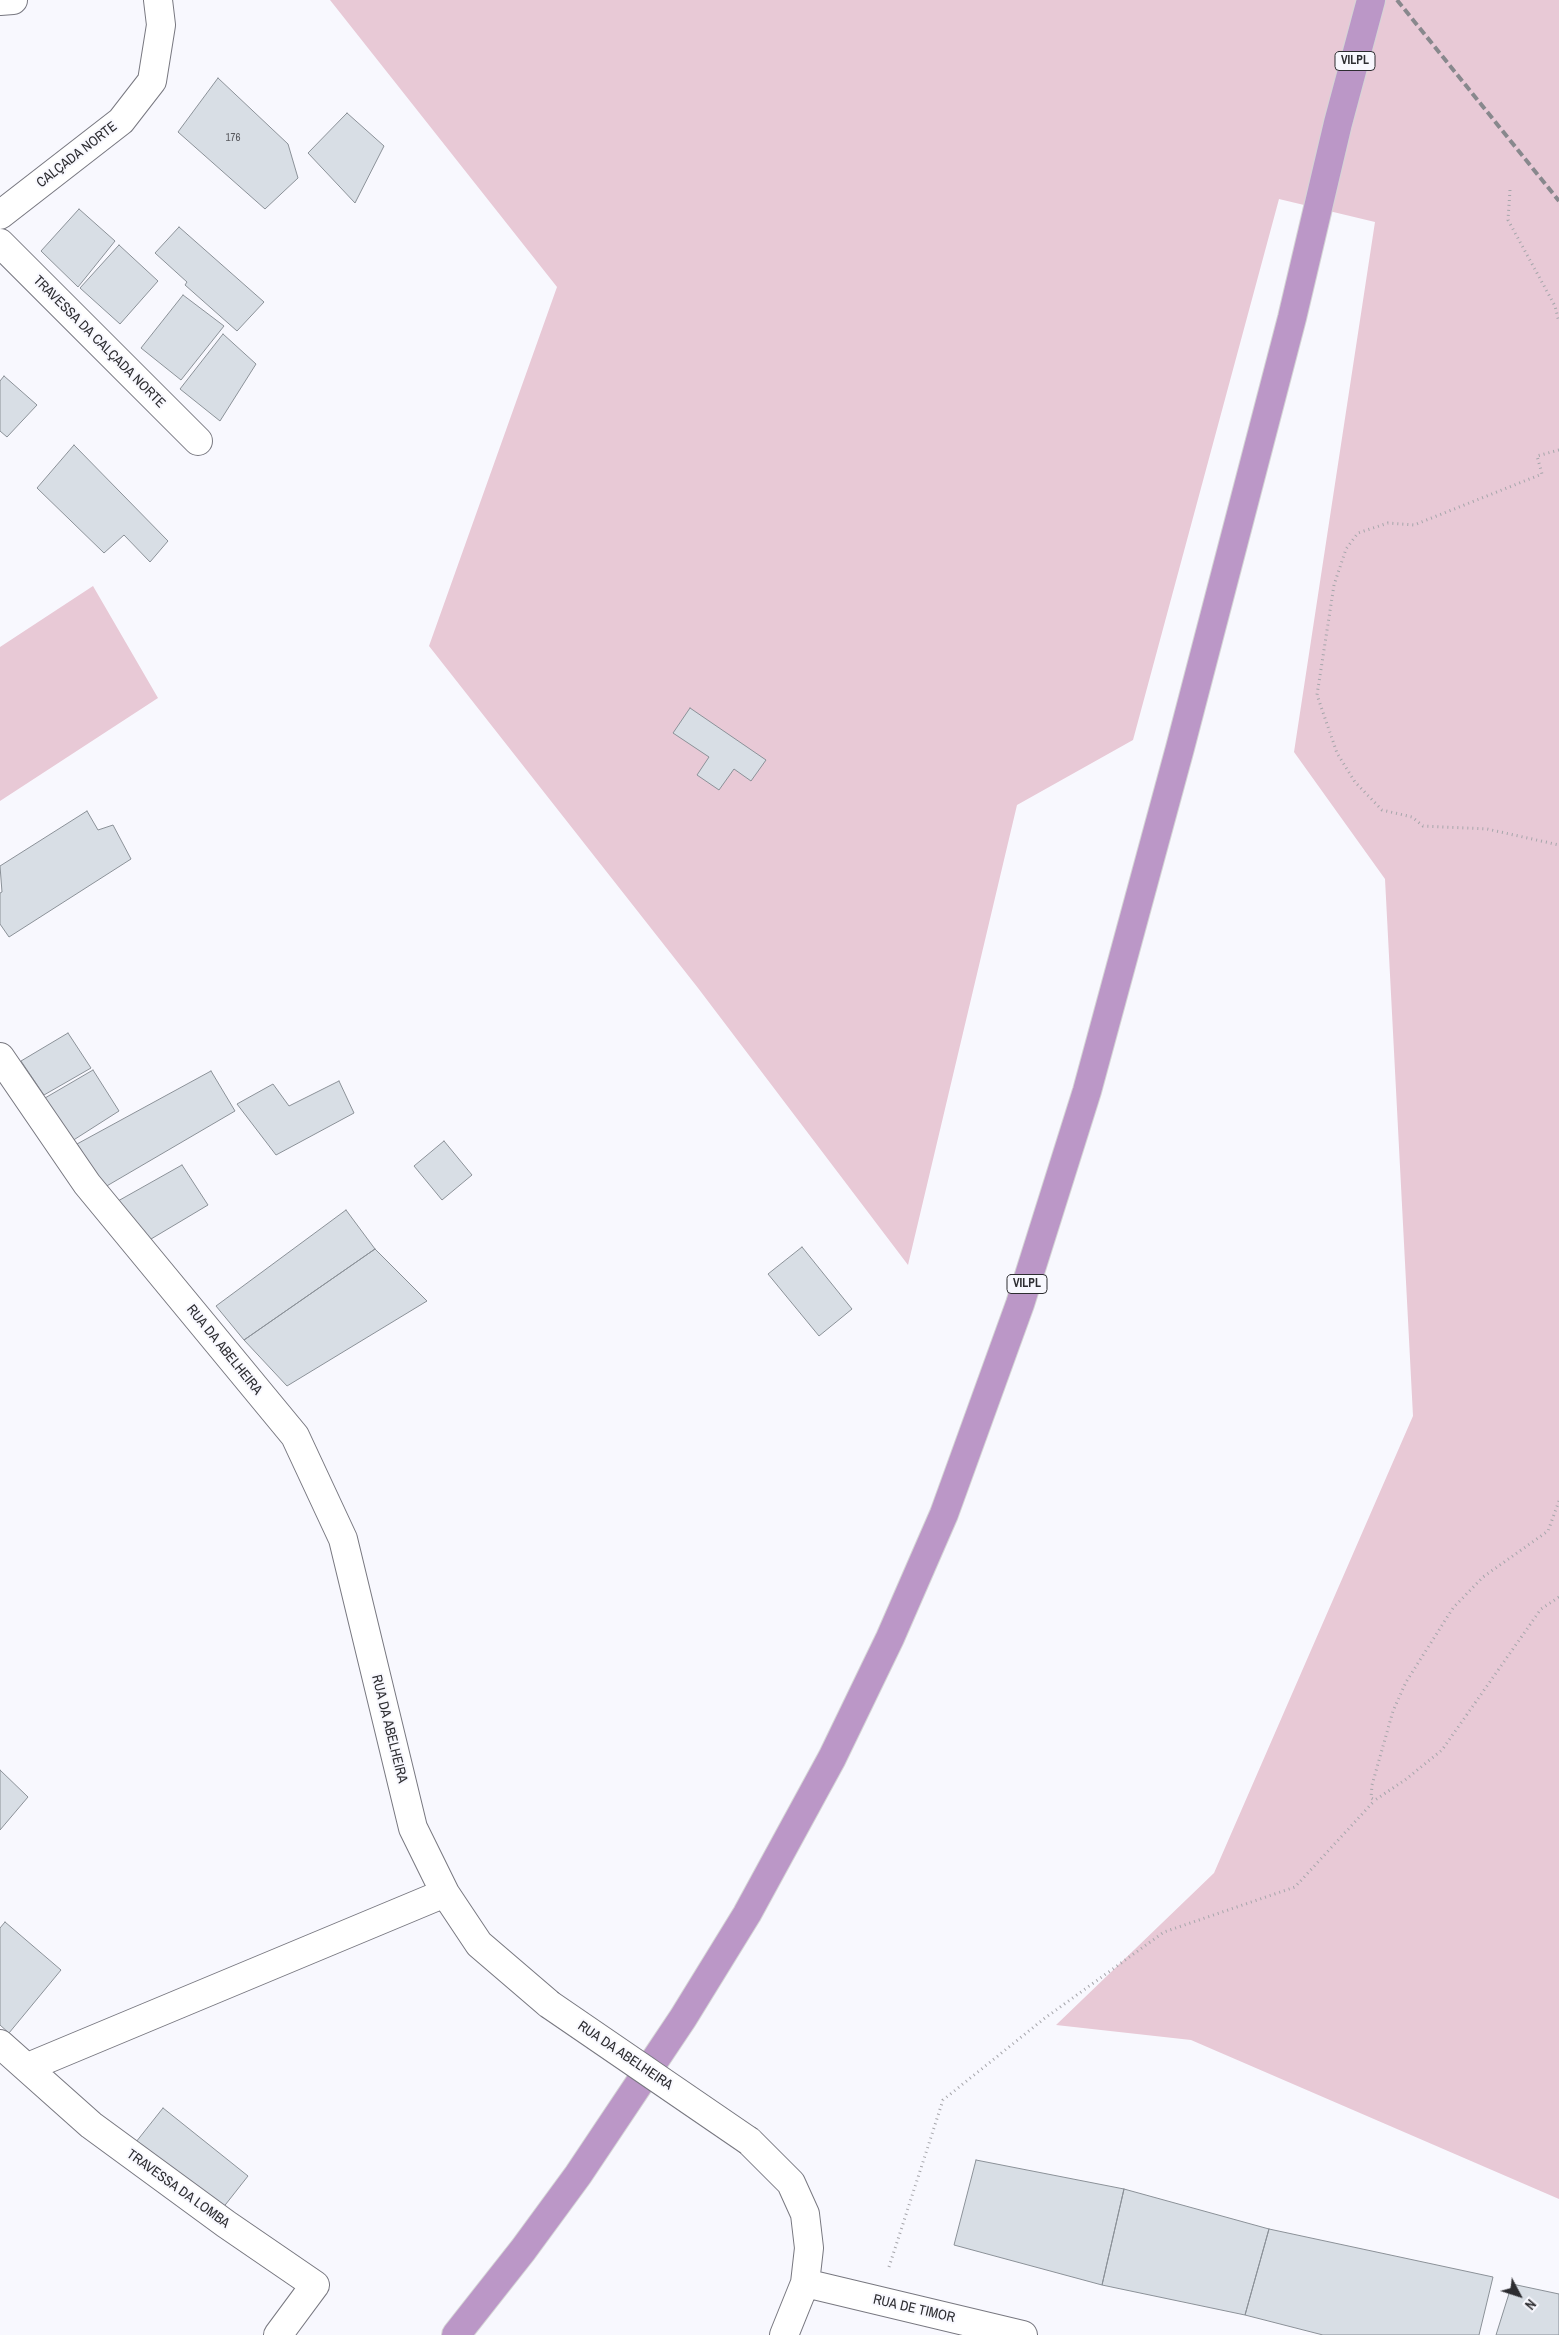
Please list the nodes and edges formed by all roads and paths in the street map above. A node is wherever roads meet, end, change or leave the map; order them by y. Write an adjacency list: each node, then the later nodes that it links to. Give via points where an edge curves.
1 (13, 0): 4 (street)
2 (158, 0): 6 (street, CALÇADA NORTE, via 161,25 152,81 121,121)
3 (1371, 0): 22 (highway, VILPL, via 1177,758 1087,1091 1020,1304 944,1514 890,1638 832,1758 747,1914 683,2018 583,2167)
4 (0, 1)
5 (1510, 190): 8 (path, via 1508,220 1555,306)
6 (0, 215)
7 (0, 243): 9 (street, TRAVESSA DA CALÇADA NORTE)
8 (1559, 322)
9 (198, 441)
10 (1559, 450): 11 (path, via 1537,456 1542,474 1414,525 1388,523 1358,533 1346,549 1334,584 1317,695 1337,753 1355,782 1382,810 1412,817 1423,826 1487,828)
11 (1559, 845)
12 (0, 1057): 16 (street, RUA DA ABELHEIRA, via 87,1184 294,1436 343,1539 413,1828)
13 (1559, 1501): 15 (path, via 1548,1531 1482,1577 1453,1608 1406,1682 1393,1711 1372,1785 1371,1798)
14 (1559, 1597): 15 (path, via 1541,1609 1442,1750)
15 (1375, 1800): 20 (path, via 1295,1887 1164,1932 1045,2018 943,2100)
16 (445, 1893): 18 (street); 19 (street, RUA DA ABELHEIRA, bridge, via 479,1944 549,2004 749,2141 790,2183 805,2214 809,2248)
17 (0, 2044): 18 (street, TRAVESSA DA LOMBA)
18 (28, 2067): 21 (street, TRAVESSA DA LOMBA, via 91,2125 315,2285)
19 (805, 2283): 20 (street, RUA DE TIMOR); 23 (street, RUA DA ABELHEIRA)
20 (878, 2300): 24 (street, RUA DE TIMOR)
21 (278, 2335)
22 (456, 2335)
23 (784, 2335)
24 (1022, 2335)

